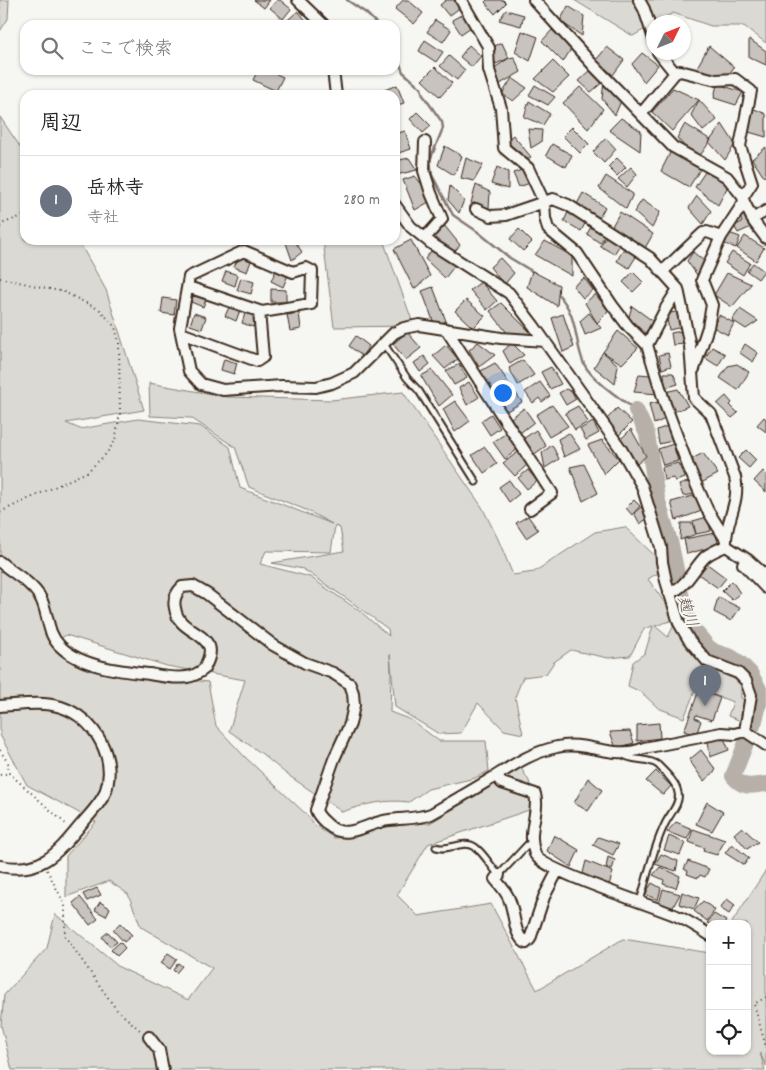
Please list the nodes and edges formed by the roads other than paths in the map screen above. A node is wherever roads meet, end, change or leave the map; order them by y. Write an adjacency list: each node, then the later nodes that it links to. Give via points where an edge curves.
1 (298, 0): 6 (street)
2 (462, 0): 14 (street, via 490,48 489,70 501,108 504,148 528,168)
3 (534, 0): 11 (street)
4 (639, 0): 5 (street)
5 (646, 15)
6 (319, 20)
7 (664, 60): 8 (street)
8 (675, 73): 11 (street); 13 (street, via 680,71 716,80 735,79 750,91 740,146 752,183)
9 (334, 75): 10 (street)
10 (335, 90)
11 (641, 114): 13 (street, via 673,147 727,177)
12 (425, 142): 20 (street, via 424,171 442,219)
13 (744, 200): 18 (street); 19 (street)
14 (544, 202): 15 (street, via 506,215 491,216); 22 (street, via 554,199 568,205 650,258); 30 (street, via 548,229 577,253 612,305)
15 (476, 209)
16 (766, 210): 18 (street)
17 (400, 212): 20 (street, via 411,227)
18 (752, 218): 21 (street)
19 (721, 237): 22 (street, via 707,232 703,234); 31 (street, via 702,280 712,305)
20 (425, 238): 28 (street, via 508,293)
21 (766, 238)
22 (663, 272): 24 (street)
23 (188, 287): 25 (street); 25 (street, via 190,277 244,251 293,272 306,268 312,271 311,304); 27 (street)
24 (678, 289): 30 (street); 31 (street, via 690,346)
25 (259, 311): 27 (street, via 263,357 257,361)
26 (446, 329): 28 (street); 29 (street, via 419,325 394,333); 33 (street, via 552,493)
27 (181, 333): 29 (street, via 189,371 201,384 223,390 316,387 332,383 354,373)
28 (545, 341): 39 (street, via 621,449 642,486)
29 (384, 344): 32 (lane)
30 (647, 345): 34 (street, via 688,466)
31 (692, 374): 34 (street, via 694,398 711,414 738,487)
32 (476, 482)
33 (530, 509)
34 (726, 542): 35 (street); 39 (street, via 709,553 684,584)
35 (739, 554): 37 (street); 38 (street, via 741,561)
36 (0, 562): 44 (street, via 36,591 59,646 74,656 110,669 170,677 186,677 204,669 210,652 208,645 181,623 174,604 177,592 182,587 192,586 273,645 350,684 354,705 350,724 316,810 318,816 339,832 346,833 387,820 428,816)
37 (766, 576)
38 (766, 588)
39 (671, 593): 41 (street, via 679,623 693,646 707,661 738,673 746,681 751,694)
40 (0, 706): 47 (street, via 33,704 61,707 77,716 98,736 107,757 108,778 105,793 97,806 53,856 24,868)
41 (748, 733): 42 (street); 43 (street, via 721,733)
42 (766, 745)
43 (622, 754): 44 (street, via 558,746 529,755); 50 (lane, via 658,765 679,794 664,825)
44 (496, 776): 45 (street, via 502,783 535,794)
45 (532, 842): 48 (street, via 535,856); 49 (lane)
46 (436, 847): 49 (lane, via 472,845)
47 (0, 866)
48 (558, 870): 49 (street, via 526,943 518,934 510,899 495,879); 50 (street)
49 (499, 875)
50 (640, 901): 51 (street, via 679,916)
51 (706, 933)
52 (149, 1037): 53 (street, via 159,1050)
53 (164, 1070)

